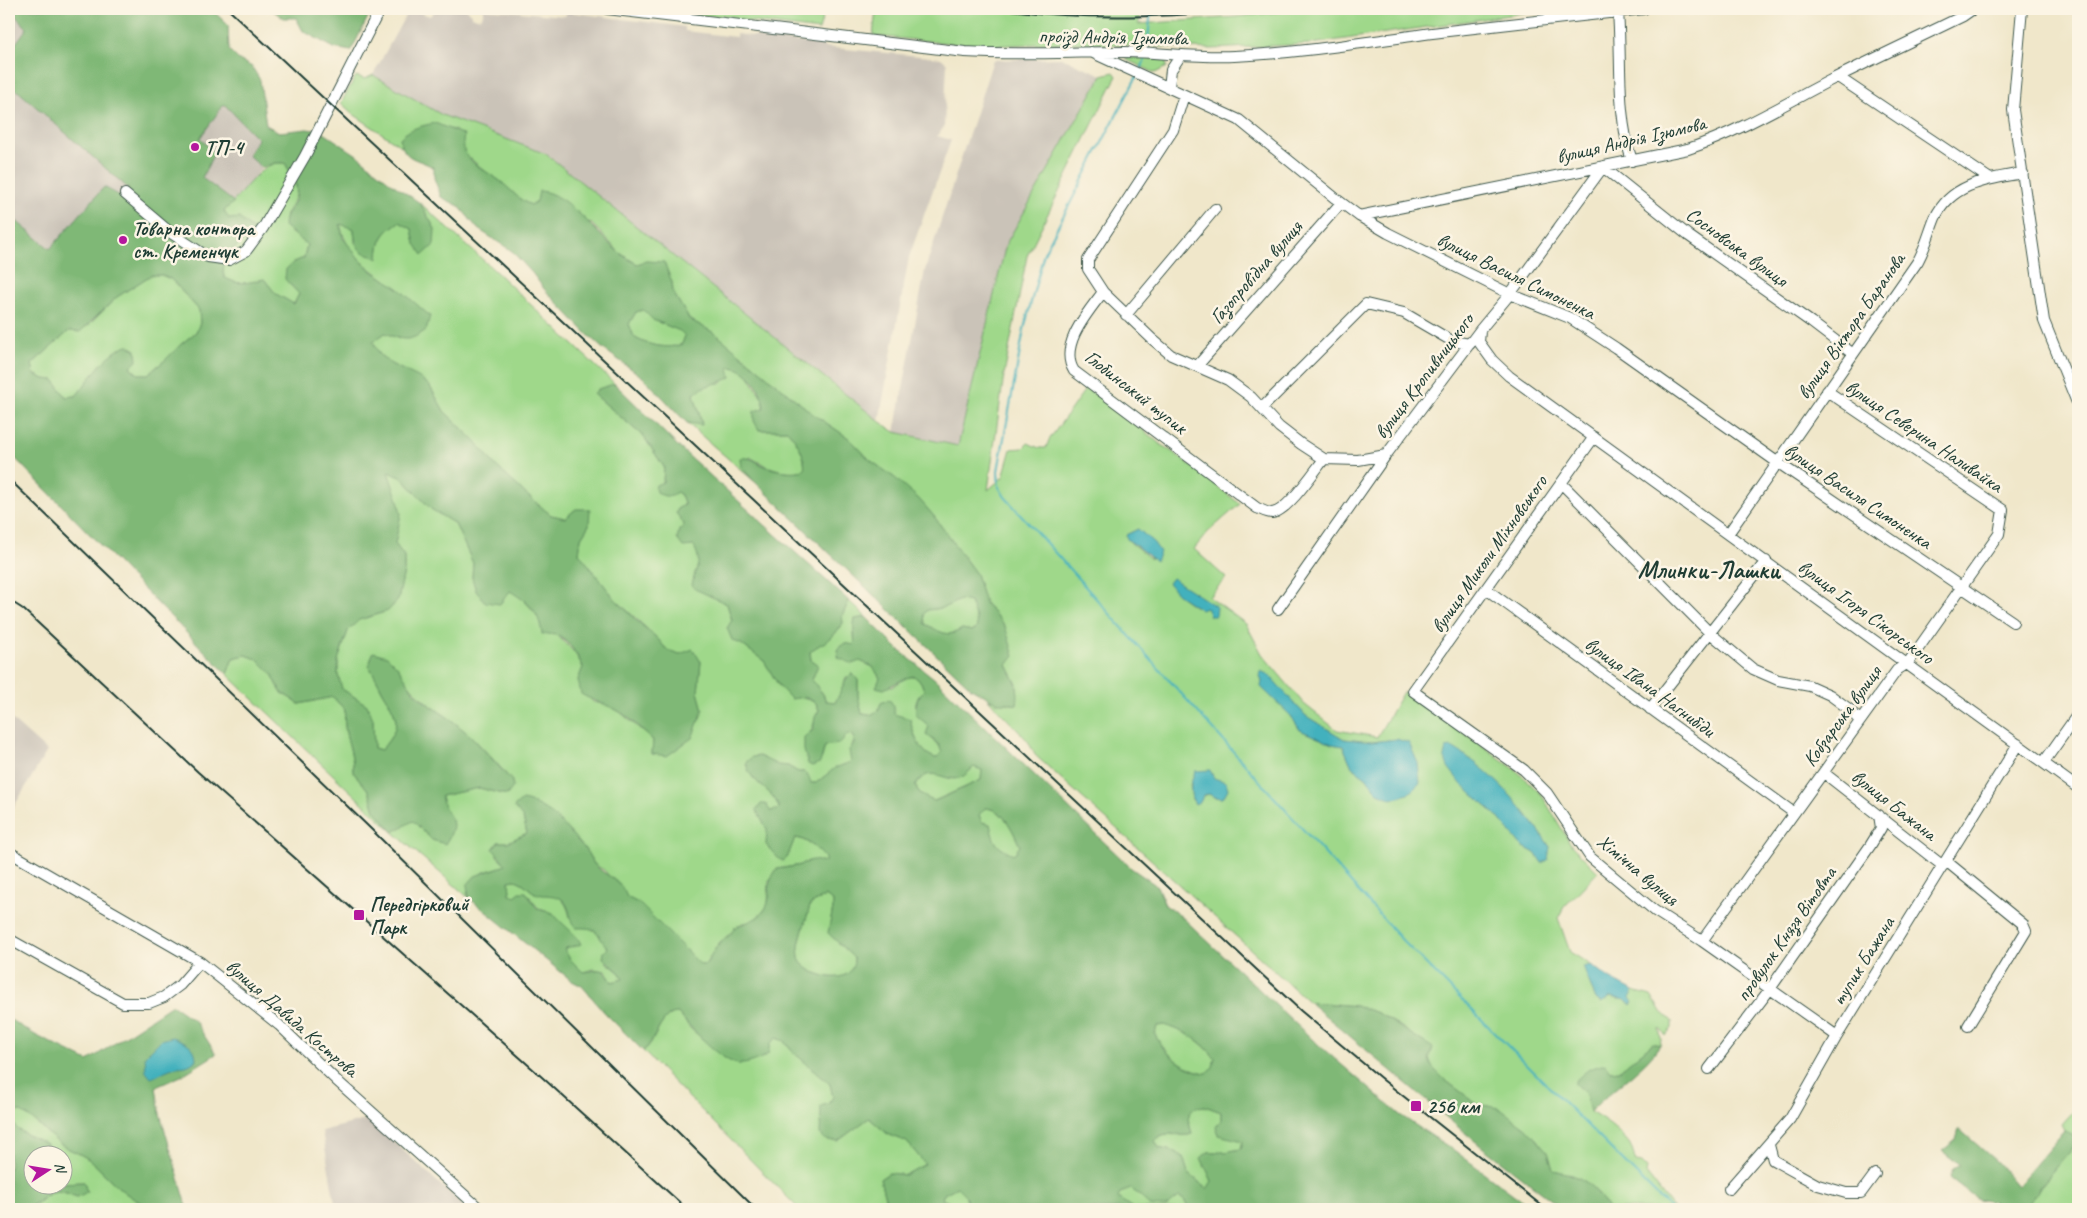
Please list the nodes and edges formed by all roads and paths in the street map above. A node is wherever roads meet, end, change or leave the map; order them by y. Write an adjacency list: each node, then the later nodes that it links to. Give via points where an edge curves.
1 (380, 9): 16 (street, via 305,156 246,251 229,260 208,257 171,233)
2 (607, 9): 7 (street, проїзд Андрія Ізюмова, via 965,52)
3 (1644, 9): 6 (street, проїзд Андрія Ізюмова)
4 (1973, 9): 9 (street, вулиця Андрія Ізюмова)
5 (2022, 9): 14 (street, via 2013,110)
6 (1618, 12): 8 (street, проїзд Андрія Ізюмова, via 1310,50 1233,56); 12 (street, via 1621,114)
7 (1092, 52): 8 (street, проїзд Андрія Ізюмова); 10 (street, вулиця Василя Симоненка)
8 (1181, 55): 10 (street, via 1171,70)
9 (1838, 77): 12 (street, вулиця Андрія Ізюмова, via 1741,128 1703,144); 15 (street)
10 (1169, 88): 11 (street, вулиця Василя Симоненка)
11 (1184, 95): 17 (street, вулиця Василя Симоненка, via 1239,120); 20 (street, via 1173,130 1088,260 1088,269)
12 (1632, 161): 13 (street, вулиця Андрія Ізюмова)
13 (1603, 166): 19 (street, вулиця Андрія Ізюмова); 21 (street, вулиця Кропивницького); 25 (street, Сосновська вулиця, via 1689,236)
14 (2023, 173): 15 (street, вулиця Віктора Баранова); 28 (street, via 2044,321)
15 (1990, 179): 25 (street, вулиця Віктора Баранова, via 1966,186 1946,202 1935,218 1928,243 1918,261)
16 (125, 194)
17 (1341, 203): 19 (street, вулиця Василя Симоненка); 26 (street, Газопровідна вулиця)
18 (1215, 209): 22 (street)
19 (1359, 216): 21 (street, вулиця Василя Симоненка)
20 (1103, 292): 22 (street); 32 (street, Глобинський тупик, via 1075,335 1069,360 1074,371 1266,512 1273,513 1291,500)
21 (1510, 294): 23 (street, вулиця Кропивницького); 33 (street, вулиця Василя Симоненка, via 1570,318)
22 (1126, 315): 26 (street, via 1171,355)
23 (1480, 330): 24 (street, вулиця Кропивницького); 30 (street, вулиця Ігоря Сікорського, via 1479,342 1509,376)
24 (1470, 344): 29 (street, via 1452,341 1404,313 1366,304); 31 (street, вулиця Кропивницького)
25 (1853, 354): 27 (street, вулиця Віктора Баранова)
26 (1198, 365): 29 (street, via 1228,380)
27 (1827, 391): 33 (street, вулиця Віктора Баранова); 35 (street, вулиця Северина Наливайка)
28 (2078, 405)
29 (1262, 408): 32 (street, via 1279,427)
30 (1594, 437): 34 (street, вулиця Миколи Міхновського); 36 (street, вулиця Ігоря Сікорського)
31 (1386, 455): 32 (street, via 1358,460); 40 (street, вулиця Кропивницького)
32 (1324, 459)
33 (1777, 462): 36 (street, вулиця Віктора Баранова); 38 (street, вулиця Василя Симоненка)
34 (1561, 484): 39 (street, вулиця Миколи Міхновського); 42 (street)
35 (2003, 510): 38 (street, Кобзарська вулиця, via 1999,534)
36 (1728, 534): 37 (street, вулиця Ігоря Сікорського)
37 (1766, 561): 42 (street); 43 (street, вулиця Ігоря Сікорського)
38 (1961, 586): 41 (street, вулиця Василя Симоненка); 43 (street, Кобзарська вулиця)
39 (1486, 589): 44 (street, вулиця Миколи Міхновського); 45 (street, вулиця Івана Нагнибіди)
40 (1278, 609)
41 (2013, 622)
42 (1710, 633): 45 (street); 47 (street, via 1753,669 1778,680 1810,686 1849,709)
43 (1908, 663): 47 (street, Кобзарська вулиця, via 1897,670); 48 (street, вулиця Ігоря Сікорського)
44 (1413, 691): 57 (street, Хімічна вулиця, via 1524,770 1547,793 1590,857 1655,911)
45 (1650, 709): 52 (street, вулиця Івана Нагнибіди)
46 (2078, 714): 49 (street)
47 (1860, 721): 50 (street, Кобзарська вулиця)
48 (2018, 744): 49 (street, вулиця Ігоря Сікорського); 55 (street, тупик Бажана)
49 (2044, 762): 51 (street, вулиця Ігоря Сікорського)
50 (1824, 772): 52 (street, Кобзарська вулиця); 53 (street, вулиця Бажана)
51 (2078, 788)
52 (1794, 813): 57 (street, Кобзарська вулиця)
53 (1879, 815): 55 (street, вулиця Бажана); 59 (street, провулок Князя Вітовта, via 1881,828)
54 (9, 852): 58 (street, вулиця Давида Кострова)
55 (1945, 864): 60 (street, вулиця Бажана, via 1976,884 2023,924 2026,931); 61 (street, тупик Бажана)
56 (9, 939): 58 (street, via 123,1003 149,1003 164,997 180,985)
57 (1702, 941): 59 (street, Хімічна вулиця)
58 (200, 962): 66 (street, вулиця Давида Кострова, via 279,1024)
59 (1770, 989): 61 (street, Хімічна вулиця); 62 (street, провулок Князя Вітовта)
60 (1968, 1026)
61 (1837, 1036): 63 (street, тупик Бажана, via 1790,1119)
62 (1709, 1069)
63 (1769, 1145): 64 (street, via 1773,1160 1818,1184 1846,1193 1861,1193); 65 (street, тупик Бажана)
64 (1875, 1174)
65 (1729, 1189)
66 (480, 1209)

